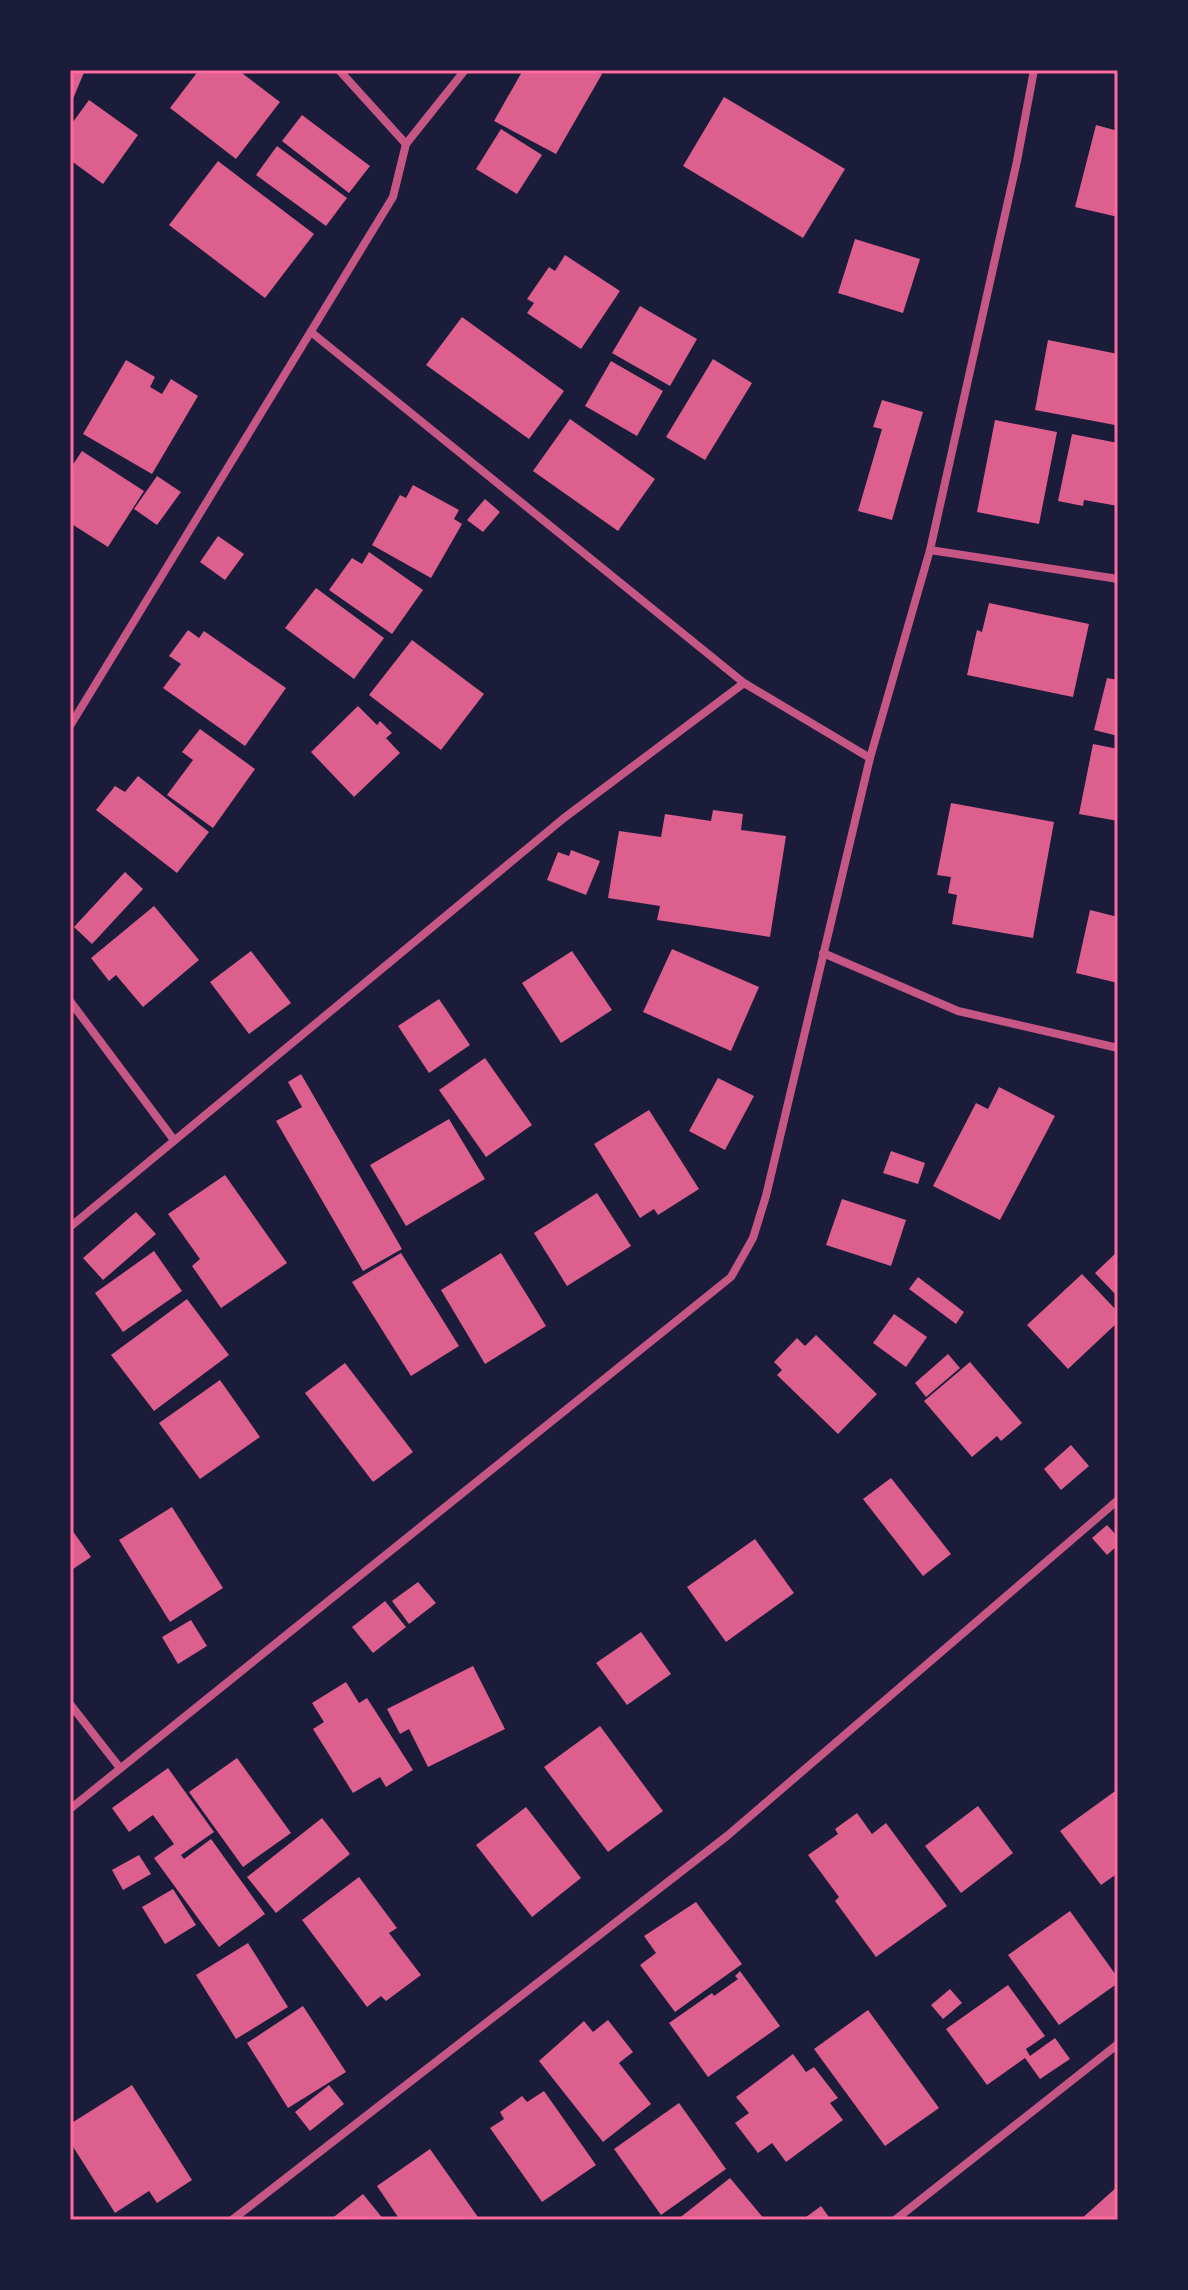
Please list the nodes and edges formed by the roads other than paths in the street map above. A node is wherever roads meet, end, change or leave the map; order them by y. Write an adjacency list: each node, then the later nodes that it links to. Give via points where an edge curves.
1 (339, 70): 4 (street)
2 (465, 70): 4 (street)
3 (1034, 70): 6 (street)
4 (406, 144): 5 (street, via 393,197)
5 (311, 332): 8 (street); 9 (street)
6 (930, 550): 7 (street); 10 (street)
7 (1118, 579)
8 (744, 683): 10 (street); 14 (street, via 564,818)
9 (70, 726)
10 (870, 758): 11 (street)
11 (823, 953): 13 (street, via 958,1011); 18 (street, via 766,1196 753,1238 731,1277)
12 (70, 1001): 14 (street)
13 (1118, 1048)
14 (174, 1140): 15 (street)
15 (70, 1227)
16 (1118, 1500): 21 (street, via 727,1836)
17 (70, 1704): 18 (street)
18 (120, 1768): 19 (street)
19 (70, 1809)
20 (1118, 2044): 22 (street)
21 (232, 2220)
22 (895, 2220)

